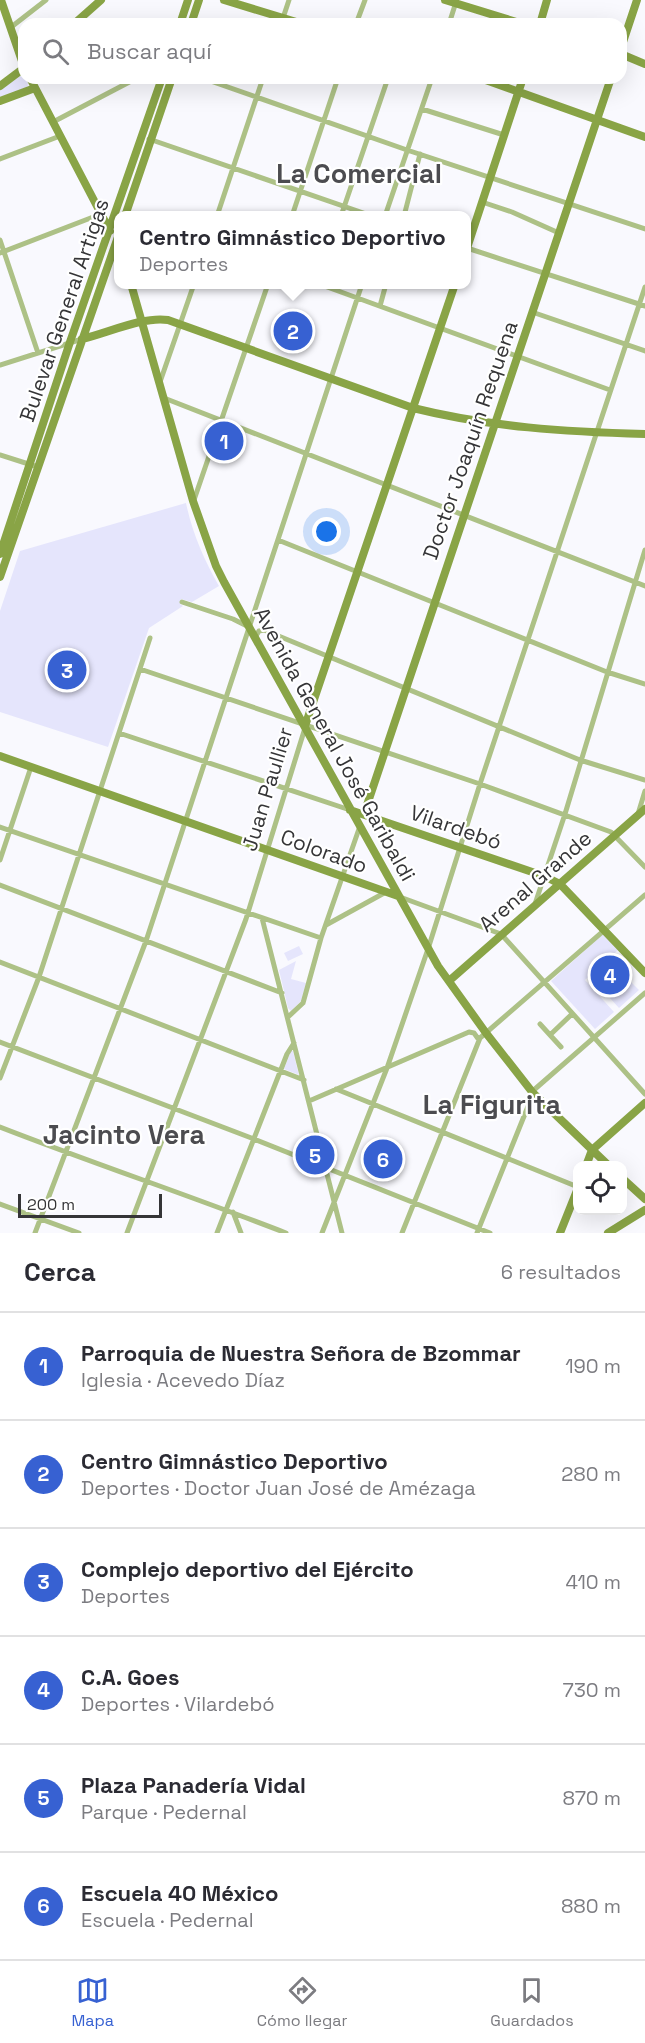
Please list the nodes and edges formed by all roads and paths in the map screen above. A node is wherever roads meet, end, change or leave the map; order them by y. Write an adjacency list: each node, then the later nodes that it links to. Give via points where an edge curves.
1 (1, 0): 24 (street)
2 (46, 0): 13 (street)
3 (101, 0): 14 (street)
4 (188, 0): 15 (street)
5 (199, 0): 16 (street)
6 (224, 0): 17 (street)
7 (289, 0): 18 (street)
8 (364, 0): 19 (street)
9 (445, 0): 12 (street)
10 (547, 0): 22 (street)
11 (637, 0): 25 (street)
12 (456, 2): 20 (street); 21 (street)
13 (23, 18)
14 (81, 18)
15 (182, 18)
16 (193, 18)
17 (274, 18)
18 (283, 18)
19 (358, 18)
20 (451, 18)
21 (505, 18)
22 (542, 18)
23 (18, 22): 24 (street)
24 (10, 28): 26 (street)
25 (627, 30)
26 (18, 50)
27 (627, 56): 28 (street)
28 (645, 64)
29 (18, 72): 42 (street)
30 (33, 84): 43 (street)
31 (126, 84): 50 (street)
32 (160, 84): 53 (street, Bulevar General Artigas)
33 (170, 84): 56 (street, Bulevar General Artigas)
34 (220, 84): 45 (street)
35 (261, 84): 45 (street)
36 (336, 84): 49 (street)
37 (386, 84): 54 (street)
38 (430, 84): 47 (street)
39 (500, 84): 44 (street)
40 (521, 84): 44 (street)
41 (609, 84): 48 (street, Doctor Joaquín Requena)
42 (0, 86)
43 (35, 88): 46 (street); 50 (street)
44 (519, 90): 48 (street); 51 (street)
45 (257, 96): 49 (street); 61 (street)
46 (0, 100)
47 (422, 108): 51 (street); 57 (street)
48 (598, 119): 55 (street); 65 (street, Doctor Joaquín Requena)
49 (324, 120): 54 (street); 63 (street)
50 (53, 122): 52 (street)
51 (504, 135): 62 (street)
52 (60, 136): 59 (street); 76 (street)
53 (142, 136): 56 (street); 60 (street, Bulevar General Artigas)
54 (368, 136): 57 (street); 66 (street)
55 (645, 137)
56 (151, 140): 61 (street); 68 (street, Bulevar General Artigas)
57 (407, 150): 58 (street); 74 (street)
58 (420, 154): 62 (street); 75 (street)
59 (0, 159)
60 (132, 165): 67 (street, Bulevar General Artigas); 69 (street)
61 (233, 167): 63 (street); 70 (street)
62 (490, 177): 64 (street); 65 (street)
63 (300, 191): 66 (street); 71 (street)
64 (482, 202): 80 (street); 81 (street)
65 (569, 204): 78 (street); 80 (street, Doctor Joaquín Requena)
66 (344, 206): 72 (street); 73 (street)
67 (117, 211)
68 (125, 211)
69 (125, 211)
70 (219, 211)
71 (294, 211)
72 (342, 211)
73 (358, 211)
74 (387, 211)
75 (405, 211)
76 (101, 213): 79 (street); 85 (street)
77 (114, 219): 79 (street, Bulevar General Artigas)
78 (645, 229)
79 (110, 231): 83 (street); 87 (street); 89 (street, Bulevar General Artigas)
80 (559, 233): 88 (street, Doctor Joaquín Requena)
81 (471, 236)
82 (0, 240): 85 (street)
83 (114, 240)
84 (471, 249): 88 (street)
85 (2, 252): 112 (street)
86 (114, 254): 87 (street, Bulevar General Artigas)
87 (105, 273): 90 (street, Bulevar General Artigas)
88 (545, 275): 101 (street); 103 (street, Doctor Joaquín Requena)
89 (92, 281): 90 (street); 100 (street, Bulevar General Artigas)
90 (101, 284): 107 (street, Bulevar General Artigas)
91 (645, 287): 101 (street)
92 (132, 289): 104 (street, Avenida General José Garibaldi)
93 (193, 289): 105 (street)
94 (267, 289): 110 (street)
95 (331, 289): 99 (street)
96 (361, 289): 99 (street)
97 (385, 289): 102 (street)
98 (454, 289): 106 (street, Juan Paullier)
99 (358, 298): 102 (street); 115 (street)
100 (85, 299): 107 (street, via 86,311 79,333); 108 (street, Bulevar General Artigas)
101 (642, 305): 109 (street)
102 (380, 306): 106 (street)
103 (532, 312): 109 (street); 113 (street, Doctor Joaquín Requena)
104 (143, 322): 105 (street, via 162,319); 107 (street); 116 (street, Avenida General José Garibaldi)
105 (180, 325): 110 (street); 116 (street)
106 (440, 329): 113 (street); 119 (street, Juan Paullier)
107 (82, 339): 108 (street); 126 (street, Bulevar General Artigas)
108 (70, 342): 112 (street); 126 (street, Bulevar General Artigas)
109 (626, 345): 111 (street); 117 (street)
110 (246, 348): 115 (street); 120 (street)
111 (645, 351)
112 (38, 353): 114 (street)
113 (518, 356): 117 (street); 121 (street, Doctor Joaquín Requena)
114 (0, 365)
115 (331, 378): 119 (street); 124 (street)
116 (160, 382): 118 (street, Avenida General José Garibaldi)
117 (610, 390): 122 (street)
118 (164, 398): 120 (street); 128 (street, Avenida General José Garibaldi)
119 (413, 408): 121 (street); 127 (street, Juan Paullier)
120 (222, 421): 124 (street); 128 (street)
121 (494, 424): 122 (street); 129 (street, Doctor Joaquín Requena)
122 (596, 433): 123 (street); 131 (street)
123 (645, 434)
124 (308, 453): 127 (street); 130 (street)
125 (0, 455): 126 (street)
126 (34, 466): 133 (street, Bulevar General Artigas); 135 (street, Bulevar General Artigas)
127 (387, 484): 129 (street); 134 (street, Juan Paullier)
128 (193, 501): 140 (street, Avenida General José Garibaldi, via 216,566)
129 (464, 514): 131 (street); 139 (street, Doctor Joaquín Requena)
130 (278, 540): 134 (street); 141 (street)
131 (558, 550): 136 (street); 147 (street)
132 (645, 550): 136 (street)
133 (0, 554)
134 (359, 573): 139 (street); 148 (street, Juan Paullier)
135 (0, 577)
136 (635, 583): 137 (street); 150 (street)
137 (645, 586)
138 (182, 602): 142 (street)
139 (434, 604): 147 (street); 152 (street, Doctor Joaquín Requena)
140 (240, 610): 142 (street); 143 (street, Avenida General José Garibaldi)
141 (252, 617): 143 (street); 144 (street)
142 (233, 619): 143 (street)
143 (249, 627): 145 (street, Avenida General José Garibaldi); 153 (street)
144 (264, 630): 145 (street); 148 (street)
145 (255, 637): 154 (street, Avenida General José Garibaldi)
146 (150, 638): 149 (street)
147 (529, 641): 150 (street); 155 (street)
148 (330, 657): 152 (street); 154 (street, Juan Paullier)
149 (140, 669): 153 (street); 156 (street)
150 (607, 672): 151 (street); 159 (street)
151 (645, 684)
152 (406, 688): 155 (street); 157 (street, Doctor Joaquín Requena)
153 (227, 698): 154 (street); 160 (street)
154 (305, 726): 157 (street); 164 (street, Juan Paullier); 168 (street, Avenida General José Garibaldi)
155 (500, 727): 159 (street); 163 (street)
156 (119, 733): 160 (street, Vilardebó); 165 (street)
157 (385, 752): 163 (street); 169 (street, Doctor Joaquín Requena)
158 (0, 756): 161 (street, Colorado)
159 (580, 760): 162 (street); 170 (street)
160 (206, 762): 164 (street, Vilardebó); 172 (street)
161 (31, 767): 165 (street, Colorado); 175 (street)
162 (645, 780)
163 (480, 784): 170 (street); 177 (street)
164 (287, 789): 168 (street, Vilardebó); 178 (street, Juan Paullier)
165 (99, 791): 172 (street, Colorado); 179 (street)
166 (645, 791): 171 (street)
167 (645, 809): 171 (street, Arenal Grande)
168 (350, 810): 169 (street, Vilardebó); 173 (street, Avenida General José Garibaldi)
169 (364, 814): 177 (street, Vilardebó)
170 (565, 814): 176 (street); 182 (street)
171 (638, 816): 176 (street, Arenal Grande)
172 (186, 822): 178 (street, Colorado); 186 (street)
173 (360, 826): 183 (street); 188 (street, Avenida General José Garibaldi)
174 (0, 827): 175 (street)
175 (9, 830): 179 (street); 180 (street)
176 (615, 835): 181 (street); 184 (street, Arenal Grande)
177 (461, 847): 182 (street, Vilardebó); 192 (street)
178 (266, 849): 183 (street, Colorado); 193 (street, Juan Paullier)
179 (79, 855): 186 (street); 191 (street)
180 (0, 860)
181 (645, 867)
182 (544, 876): 184 (street, Vilardebó); 190 (street)
183 (343, 877): 187 (street, Colorado); 195 (street)
184 (560, 884): 190 (street, Arenal Grande); 196 (street, Vilardebó)
185 (0, 885): 191 (street)
186 (165, 885): 193 (street); 199 (street)
187 (386, 892): 188 (street, Colorado); 195 (street)
188 (398, 896): 192 (street, Colorado); 200 (street, Avenida General José Garibaldi)
189 (645, 896): 196 (street)
190 (534, 906): 197 (street, Arenal Grande)
191 (61, 909): 199 (street); 204 (street)
192 (440, 911): 197 (street, Colorado); 200 (street)
193 (248, 913): 194 (street); 202 (street, Juan Paullier)
194 (262, 918): 198 (street); 207 (street)
195 (326, 925): 198 (street)
196 (604, 931): 203 (street, Vilardebó); 206 (street)
197 (501, 934): 205 (street, Arenal Grande); 206 (street, Colorado)
198 (321, 938): 211 (street, via 303,1003)
199 (146, 941): 202 (street); 209 (street)
200 (428, 949): 205 (street, Avenida General José Garibaldi); 222 (street)
201 (0, 962): 204 (street)
202 (226, 973): 207 (street); 216 (street, Juan Paullier)
203 (645, 973)
204 (39, 976): 209 (street); 220 (street)
205 (448, 981): 213 (street, Avenida General José Garibaldi)
206 (544, 983): 210 (street, Colorado); 213 (street)
207 (282, 993): 211 (street)
208 (645, 993): 215 (street)
209 (120, 1009): 216 (street); 225 (street)
210 (572, 1014): 214 (street); 215 (street, Colorado)
211 (288, 1017): 219 (street)
212 (540, 1024): 214 (street)
213 (486, 1033): 217 (street); 228 (street, Avenida General José Garibaldi)
214 (550, 1035): 221 (street)
215 (594, 1039): 228 (street); 229 (street, Colorado)
216 (200, 1040): 223 (street); 233 (street, Juan Paullier)
217 (479, 1040): 222 (street, via 469,1032); 235 (street)
218 (0, 1042): 220 (street)
219 (294, 1043): 223 (street); 226 (street)
220 (12, 1046): 224 (street); 225 (street)
221 (561, 1047)
222 (387, 1068): 227 (street); 232 (street)
223 (281, 1071): 226 (street); 236 (street)
224 (0, 1078)
225 (94, 1078): 233 (street); 238 (street)
226 (304, 1080): 230 (street)
227 (336, 1089): 230 (street); 232 (street)
228 (533, 1093): 237 (street, Avenida General José Garibaldi); 239 (street)
229 (645, 1094)
230 (309, 1101): 242 (street)
231 (645, 1103): 237 (street)
232 (372, 1104): 235 (street); 243 (street)
233 (175, 1109): 236 (street); 244 (street, Juan Paullier)
234 (0, 1126): 238 (street)
235 (442, 1133): 239 (street); 250 (street)
236 (254, 1139): 242 (street); 253 (street)
237 (592, 1150): 240 (street); 241 (street, Avenida General José Garibaldi)
238 (67, 1153): 244 (street); 254 (street)
239 (507, 1160): 246 (street); 255 (street)
240 (588, 1161)
241 (604, 1161)
242 (326, 1168): 243 (street); 249 (street)
243 (345, 1176): 249 (street); 250 (street)
244 (147, 1180): 253 (street); 258 (street, Juan Paullier)
245 (627, 1183): 247 (street)
246 (573, 1186)
247 (645, 1199)
248 (573, 1200): 266 (street)
249 (334, 1202): 262 (street); 263 (street)
250 (414, 1203): 255 (street); 264 (street)
251 (0, 1204): 254 (street)
252 (645, 1210): 267 (street)
253 (229, 1211): 259 (street); 260 (street); 261 (street)
254 (41, 1220): 256 (street); 257 (street)
255 (478, 1231): 265 (street)
256 (36, 1233)
257 (79, 1233)
258 (127, 1233)
259 (217, 1233)
260 (241, 1233)
261 (286, 1233)
262 (322, 1233)
263 (342, 1233)
264 (402, 1233)
265 (490, 1233)
266 (560, 1233)
267 (608, 1233)

